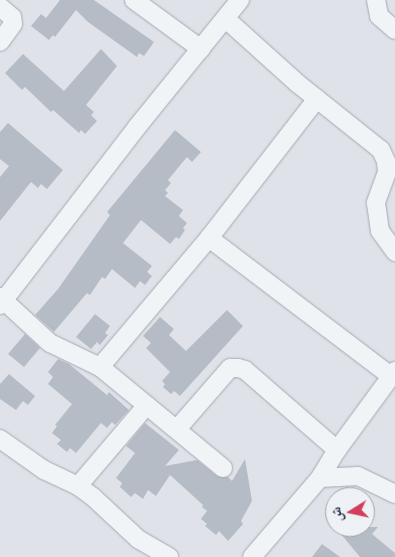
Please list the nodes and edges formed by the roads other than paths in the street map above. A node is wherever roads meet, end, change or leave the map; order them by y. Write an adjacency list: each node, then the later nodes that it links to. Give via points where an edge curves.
1 (134, 0): 8 (street)
2 (240, 0): 5 (street)
3 (376, 0): 6 (street, via 379,16)
4 (0, 8): 7 (street, via 12,17 13,24)
5 (226, 19): 8 (street); 9 (street)
6 (395, 30)
7 (0, 42)
8 (201, 49): 12 (street)
9 (317, 100): 10 (street); 11 (street, via 358,130 384,155 387,172 376,203 380,231)
10 (209, 238): 13 (street); 14 (street)
11 (395, 252)
12 (1, 300): 13 (street, via 50,343)
13 (100, 368): 15 (street)
14 (393, 374): 18 (street)
15 (148, 405): 16 (street); 21 (street)
16 (177, 429): 18 (street, via 230,368 238,368 245,370); 19 (street)
17 (0, 439): 21 (street, via 44,470)
18 (337, 450): 20 (street)
19 (223, 468)
20 (320, 478): 22 (street, via 358,476); 24 (street)
21 (78, 486): 23 (street, via 138,539)
22 (395, 494)
23 (169, 557)
24 (252, 557)

